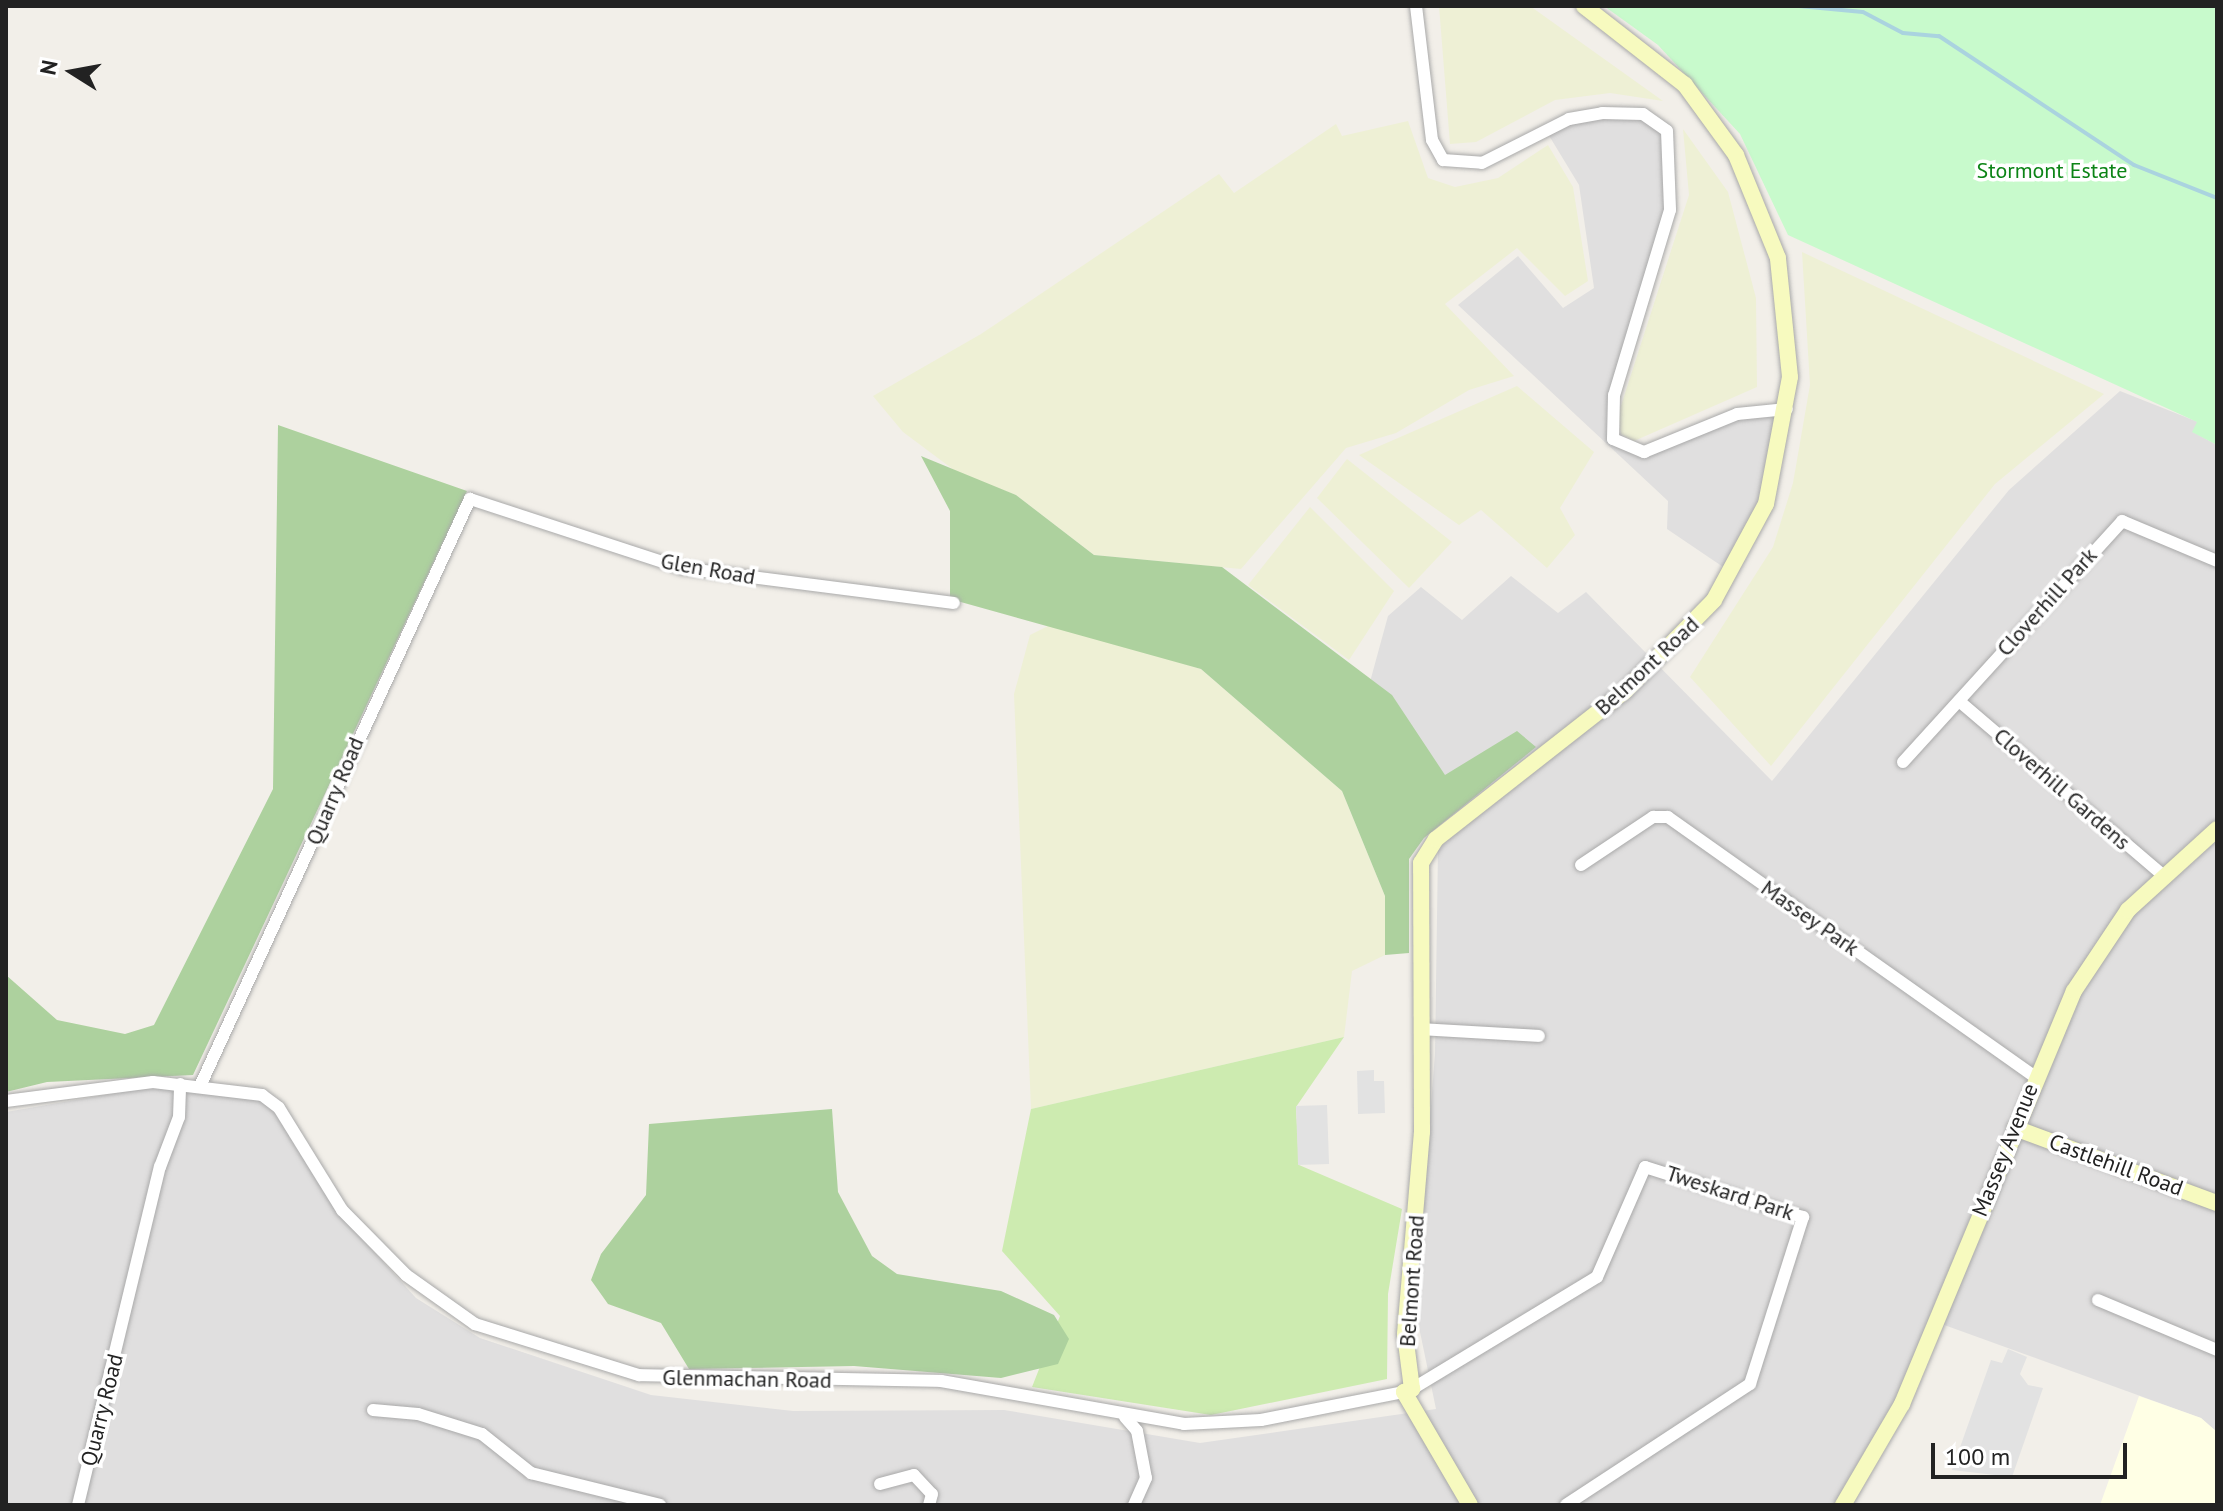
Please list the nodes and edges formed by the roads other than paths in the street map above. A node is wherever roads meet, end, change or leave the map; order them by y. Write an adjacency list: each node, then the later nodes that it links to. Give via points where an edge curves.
1 (1416, 6): 3 (street, via 1432,140 1443,160 1482,163 1593,114 1643,114 1667,131 1672,197 1614,395 1613,439 1644,452 1737,414)
2 (1584, 6): 3 (main road, Belmont Road, via 1685,85 1752,185 1787,301)
3 (1787, 409): 12 (main road, Belmont Road, via 1766,504 1714,600 1625,691 1427,851 1419,883)
4 (470, 499): 6 (street, Glen Road, via 681,568); 16 (street, Quarry Road)
5 (2217, 561): 7 (street, Cloverhill Park, via 2122,521)
6 (954, 603)
7 (1959, 701): 8 (street, Cloverhill Park); 11 (street, Cloverhill Gardens)
8 (1903, 762)
9 (2217, 829): 11 (main road, Massey Avenue)
10 (1581, 865): 14 (street, Massey Park, via 1653,817 1668,817)
11 (2165, 877): 14 (main road, Massey Avenue, via 2128,910 2091,965)
12 (1421, 1029): 13 (street); 22 (main road, Belmont Road, via 1422,1132 1405,1334)
13 (1539, 1036)
14 (2035, 1077): 18 (main road, Massey Avenue)
15 (180, 1084): 16 (street, Glenmachan Road); 17 (street, Glenmachan Road, via 92,1087); 26 (street, Quarry Road, via 179,1117 160,1167)
16 (201, 1084): 24 (street, Glenmachan Road, via 272,1100 342,1210 406,1275 475,1324 515,1339 663,1379 941,1381)
17 (6, 1101)
18 (2015, 1128): 19 (main road, Castlehill Road); 32 (main road, Massey Avenue, via 1902,1404)
19 (2217, 1203)
20 (2098, 1300): 21 (street)
21 (2217, 1350)
22 (1408, 1391): 24 (street, Glenmachan Road, via 1261,1420 1184,1424); 30 (main road, Belmont Road); 31 (street, Tweskard Park, via 1597,1277 1645,1167 1803,1217 1750,1384)
23 (373, 1410): 27 (street, via 418,1414 482,1434 531,1473)
24 (1125, 1417): 29 (street, via 1137,1431 1146,1478)
25 (880, 1484): 28 (street, via 914,1475 926,1481)
26 (78, 1505)
27 (660, 1505)
28 (929, 1505)
29 (1134, 1505)
30 (1470, 1505)
31 (1566, 1505)
32 (1843, 1505)

